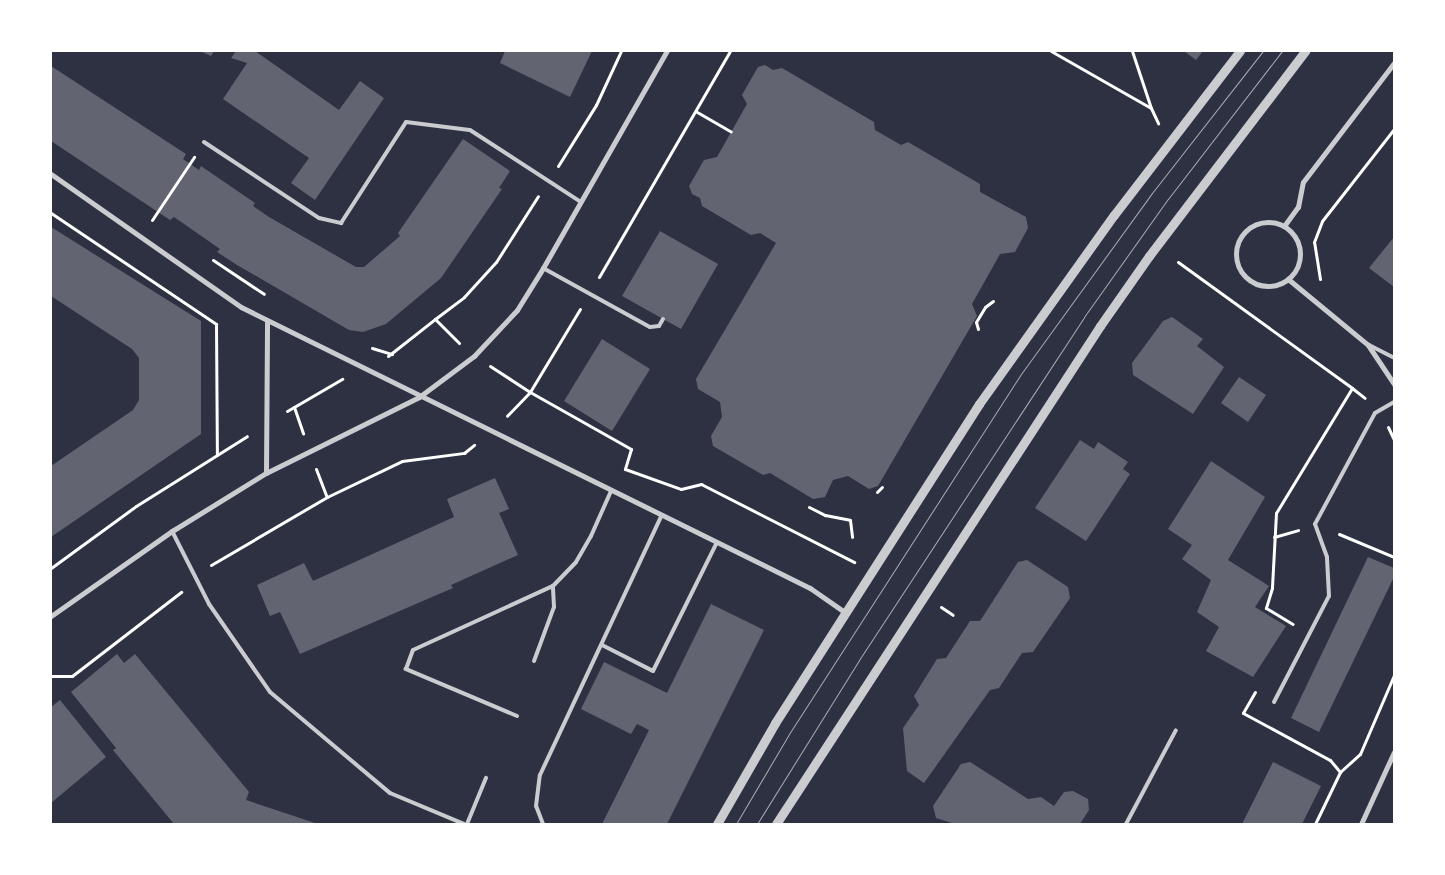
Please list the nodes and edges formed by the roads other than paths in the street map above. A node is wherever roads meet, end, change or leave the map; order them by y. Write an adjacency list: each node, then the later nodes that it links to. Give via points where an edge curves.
1 (667, 51): 7 (street)
2 (1240, 51): 24 (street, via 1124,200 979,404)
3 (1305, 51): 36 (street, via 1172,225 1100,326)
4 (1394, 63): 8 (street, via 1302,182 1298,208)
5 (204, 142): 7 (lane, via 319,218 341,223 406,122 470,130)
6 (51, 174): 12 (street, via 241,307)
7 (581, 202): 9 (street)
8 (1284, 226): 10 (street, via 1298,242 1301,252 1299,262); 10 (street, via 1264,222 1254,225 1240,240 1237,261 1241,271 1257,284 1268,286)
9 (543, 268): 11 (lane, via 650,327 659,326); 16 (street, via 517,310 474,356)
10 (1288, 279): 13 (street)
11 (663, 320)
12 (267, 321): 16 (street); 18 (street)
13 (1368, 345): 14 (lane); 15 (street)
14 (1394, 358)
15 (1394, 384)
16 (419, 397): 18 (street); 19 (street)
17 (1394, 402): 28 (lane, via 1375,413 1315,524 1327,557 1329,596)
18 (266, 473): 21 (street)
19 (611, 491): 20 (street); 23 (lane, via 592,536 576,562)
20 (662, 516): 22 (street); 26 (lane)
21 (172, 531): 25 (street); 33 (lane, via 209,604 270,692 390,793)
22 (717, 542): 24 (street, via 810,588); 26 (lane, via 653,671)
23 (553, 586): 27 (lane, via 554,607); 29 (lane, via 413,650 406,669)
24 (846, 613): 35 (street)
25 (51, 616)
26 (602, 645): 34 (lane, via 540,775 536,806)
27 (534, 661)
28 (1274, 702)
29 (517, 716)
30 (1176, 730): 37 (lane)
31 (1394, 752): 38 (street)
32 (486, 778): 33 (lane)
33 (466, 824)
34 (543, 824)
35 (717, 824)
36 (776, 824)
37 (1126, 824)
38 (1361, 824)

